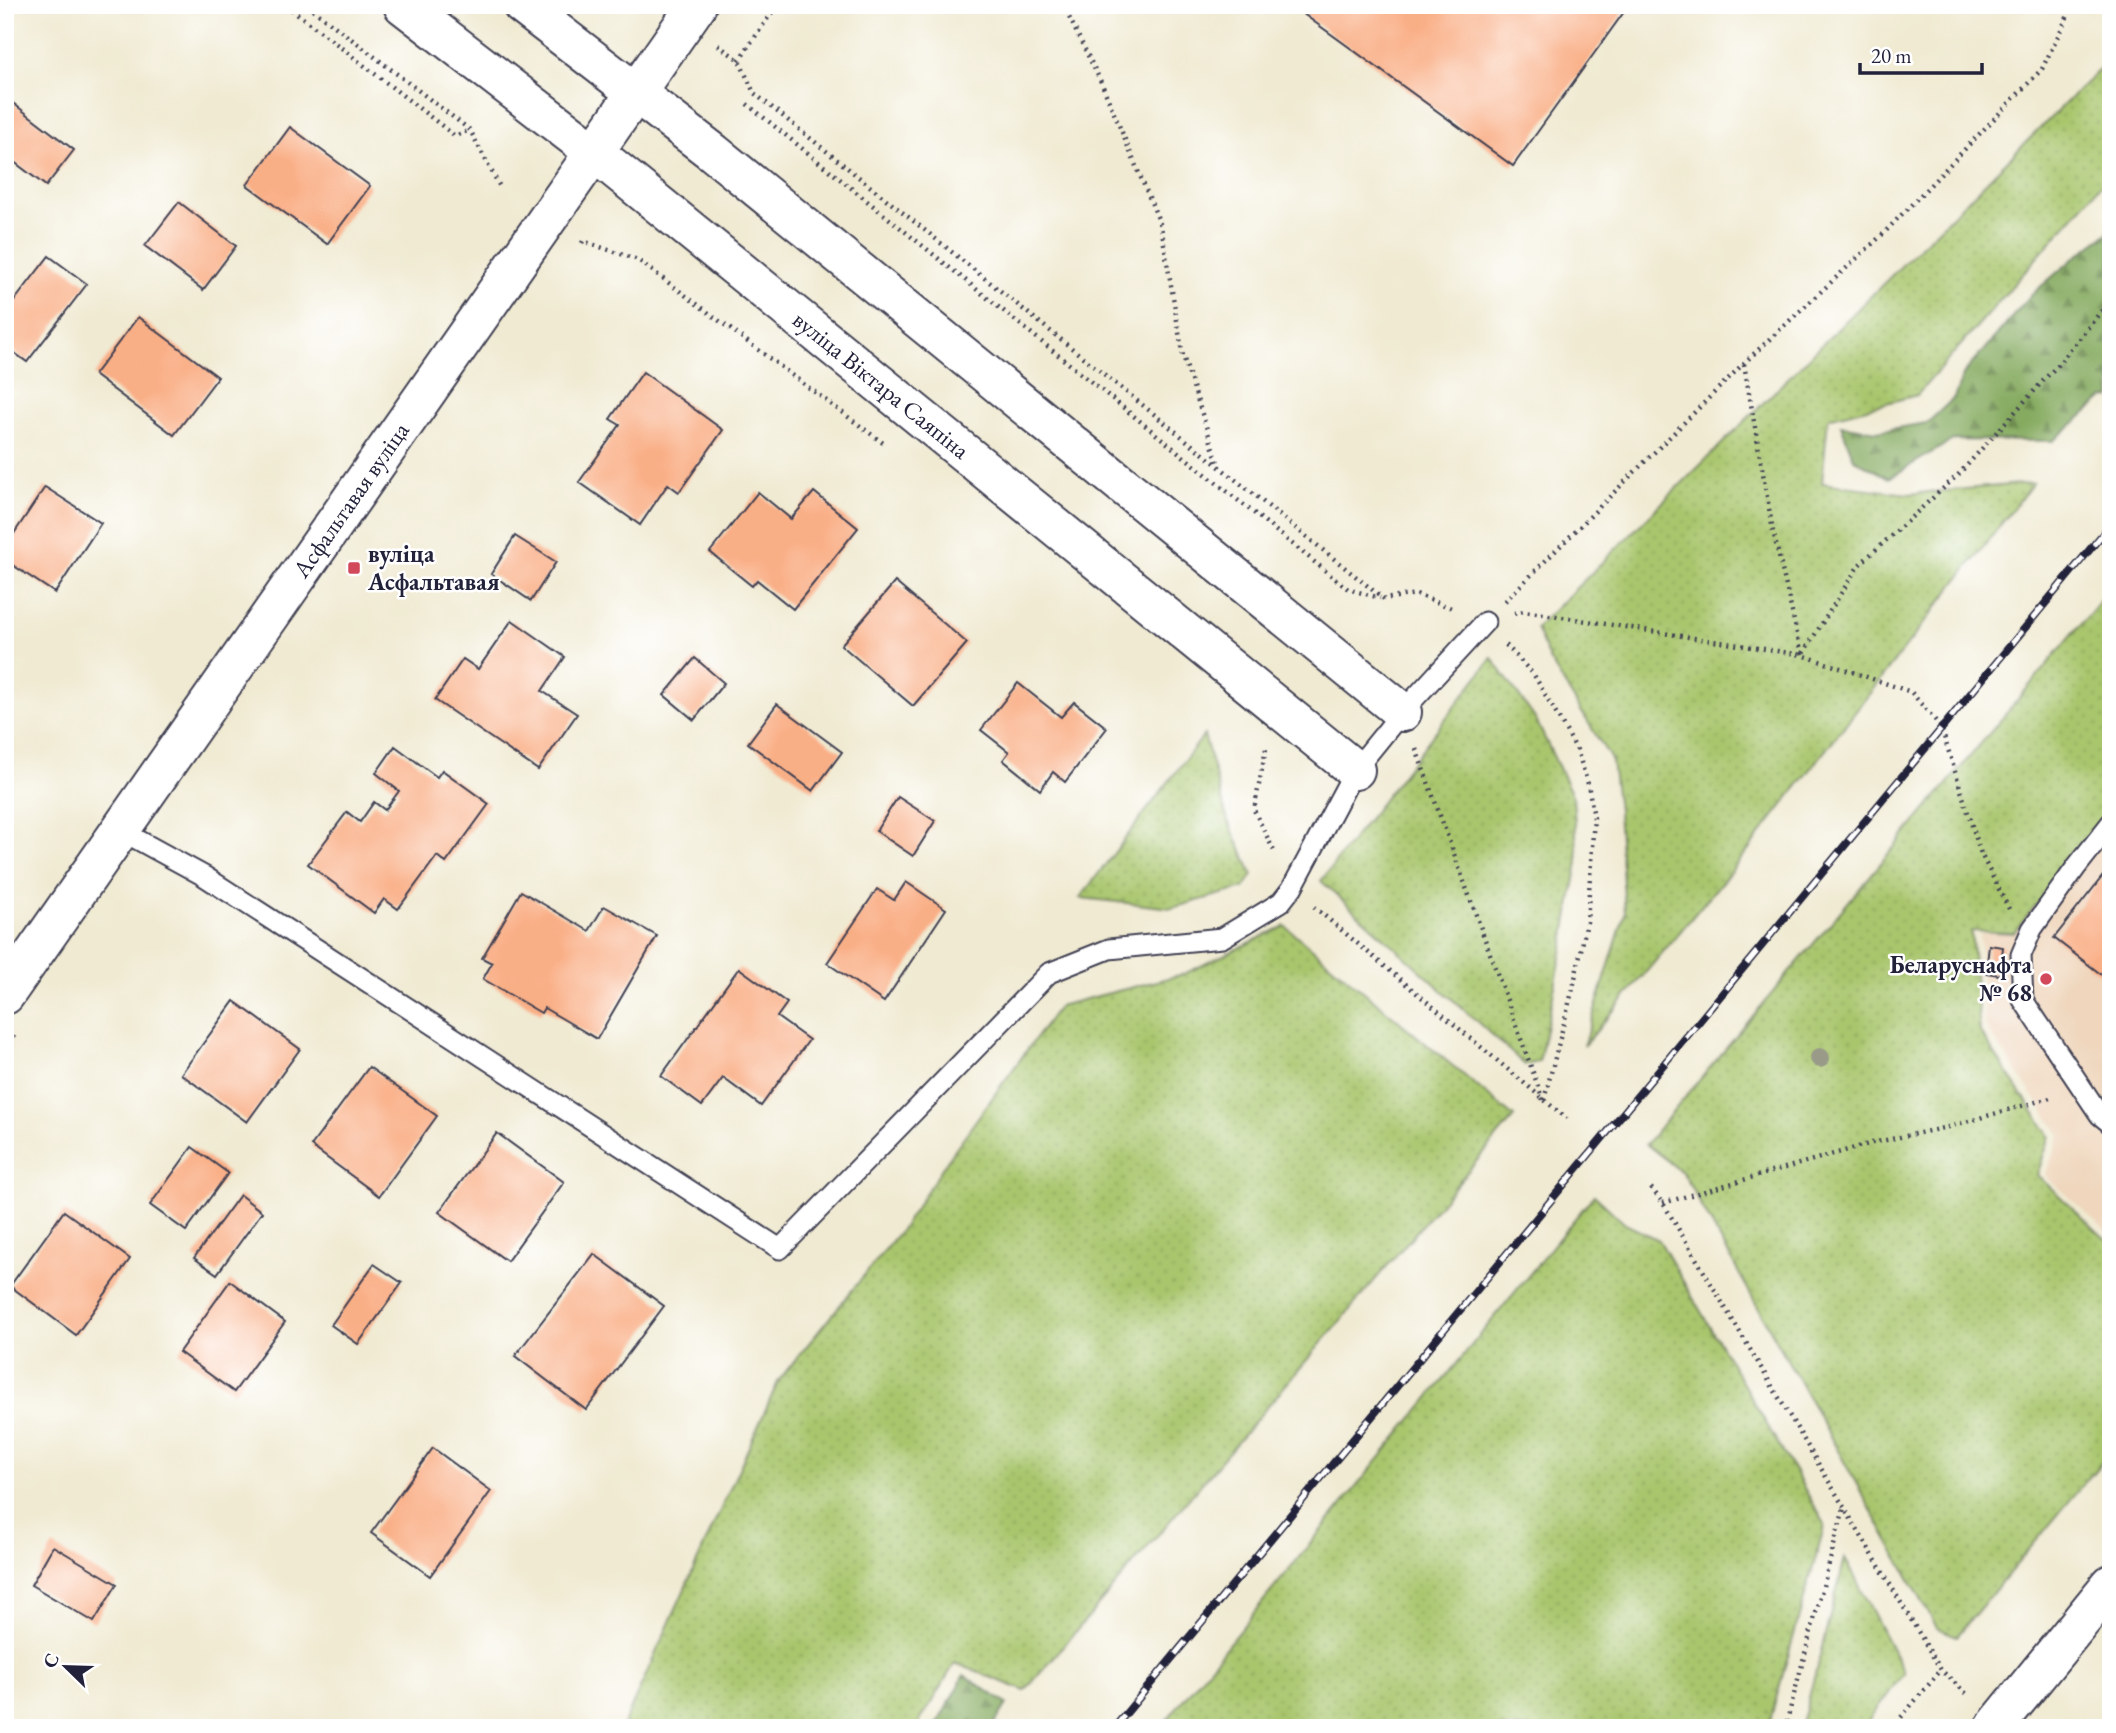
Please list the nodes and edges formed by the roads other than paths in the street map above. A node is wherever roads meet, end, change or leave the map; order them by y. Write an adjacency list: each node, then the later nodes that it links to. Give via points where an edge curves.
1 (403, 5): 5 (street, вуліца Віктара Саяпіна)
2 (522, 5): 4 (street)
3 (697, 5): 4 (street, Асфальтавая вуліца)
4 (635, 91): 5 (street, Асфальтавая вуліца); 7 (street)
5 (594, 152): 8 (street, вуліца Віктара Саяпіна); 10 (street, Асфальтавая вуліца)
6 (1485, 622): 7 (lane)
7 (1402, 712): 8 (lane)
8 (1355, 770): 10 (lane, via 1281,902 1222,938 1108,949 1049,972 780,1249 204,876)
9 (2111, 823): 12 (lane, via 2032,929 2021,955 2023,1000 2100,1115)
10 (120, 830): 11 (street, Асфальтавая вуліца)
11 (5, 995)
12 (2111, 1124)
13 (2111, 1584): 14 (street)
14 (1994, 1728)

